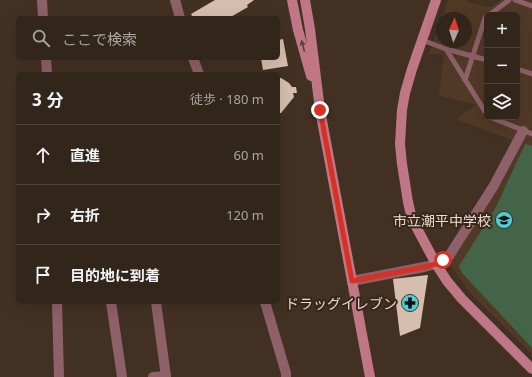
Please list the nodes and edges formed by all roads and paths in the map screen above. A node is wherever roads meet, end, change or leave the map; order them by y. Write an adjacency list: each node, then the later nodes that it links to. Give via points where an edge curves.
1 (42, 0): 10 (street)
2 (175, 0): 11 (street)
3 (292, 0): 24 (main road, one-way to 3)
4 (305, 0): 24 (main road)
5 (436, 0): 13 (main road)
6 (509, 0): 9 (lane)
7 (515, 0): 8 (lane)
8 (532, 6)
9 (493, 12)
10 (43, 16)
11 (179, 16)
12 (484, 21): 15 (lane)
13 (422, 40): 14 (lane); 28 (main road, via 405,93 400,144 412,219)
14 (446, 49): 15 (lane); 23 (lane)
15 (472, 56): 16 (lane); 23 (lane)
16 (484, 59)
17 (46, 60): 20 (street)
18 (195, 60): 21 (street)
19 (520, 71): 22 (lane)
20 (47, 72)
21 (198, 72)
22 (532, 74)
23 (465, 80): 25 (lane)
24 (320, 110): 29 (main road)
25 (484, 110)
26 (497, 120): 27 (lane)
27 (527, 133): 28 (street, via 448,256)
28 (436, 264): 29 (street); 34 (main road, via 462,299)
29 (352, 281): 40 (main road)
30 (57, 304): 36 (street)
31 (111, 304): 37 (street)
32 (156, 304): 35 (street)
33 (266, 304): 39 (street)
34 (532, 370)
35 (166, 376): 38 (street)
36 (59, 377)
37 (122, 377)
38 (153, 377)
39 (286, 377)
40 (370, 377)

